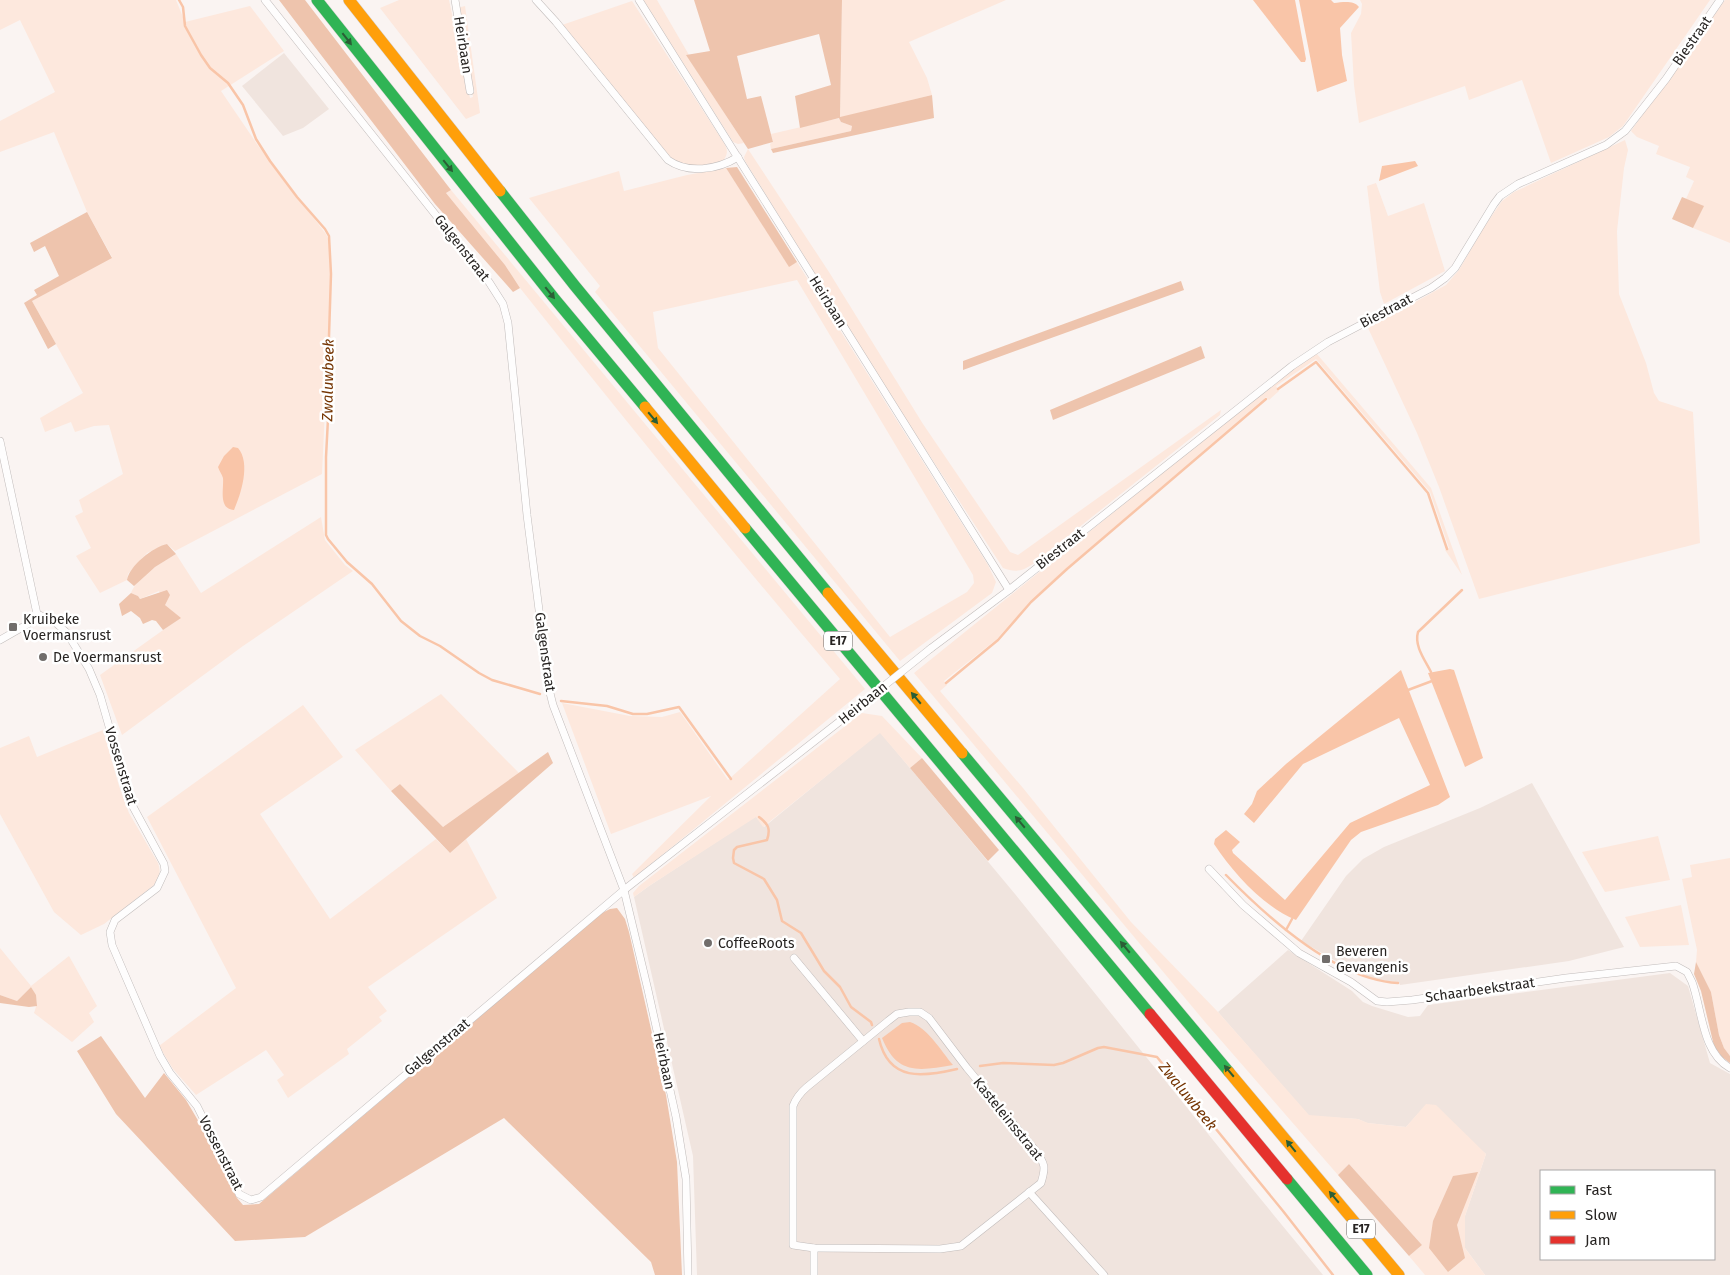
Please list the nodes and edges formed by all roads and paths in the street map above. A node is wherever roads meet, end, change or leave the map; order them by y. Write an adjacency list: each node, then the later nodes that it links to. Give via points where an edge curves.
1 (265, 0): 15 (street, Galgenstraat, via 489,282 503,304 508,323 527,515 550,689 556,713)
2 (317, 0): 25 (highway, E17, one-way to 25, via 554,298)
3 (348, 0): 26 (highway, E17, one-way to 3, via 771,525 575,286)
4 (455, 0): 8 (street, Heirbaan)
5 (536, 0): 9 (street, via 668,160 684,168 695,169 720,166)
6 (639, 0): 9 (street, Heirbaan)
7 (1720, 0): 11 (street, Biestraat, via 1666,79 1616,139 1506,192 1494,204 1455,268 1445,278 1328,342 1292,366)
8 (470, 91)
9 (738, 157): 11 (street, Heirbaan)
10 (0, 441): 12 (street)
11 (1009, 590): 15 (street, Heirbaan, bridge)
12 (37, 614): 13 (street, via 28,624); 20 (street, Vossenstraat, via 55,622 67,633 89,669 100,695 131,803 164,864 165,871 157,888 115,920 110,932 112,945 160,1056 197,1106 240,1194)
13 (0, 640)
14 (1209, 869): 18 (street, Schaarbeekstraat, via 1243,905 1299,953 1351,982 1377,1001 1412,1000 1676,966 1687,972 1692,982 1711,1050)
15 (624, 890): 20 (street, Galgenstraat, via 261,1197); 22 (street, Heirbaan, via 676,1117 686,1179)
16 (794, 958): 17 (street)
17 (863, 1042): 19 (street, Kasteleinsstraat, via 897,1014 920,1012 929,1018 1044,1162 1041,1183); 21 (street, Kasteleinsstraat, via 799,1094 792,1106 793,1246)
18 (1730, 1068)
19 (1029, 1192): 21 (street, Kasteleinsstraat, via 961,1246 940,1249); 24 (street)
20 (251, 1200)
21 (814, 1248): 23 (street)
22 (688, 1275)
23 (814, 1275)
24 (1104, 1275)
25 (1367, 1275)
26 (1399, 1275)

